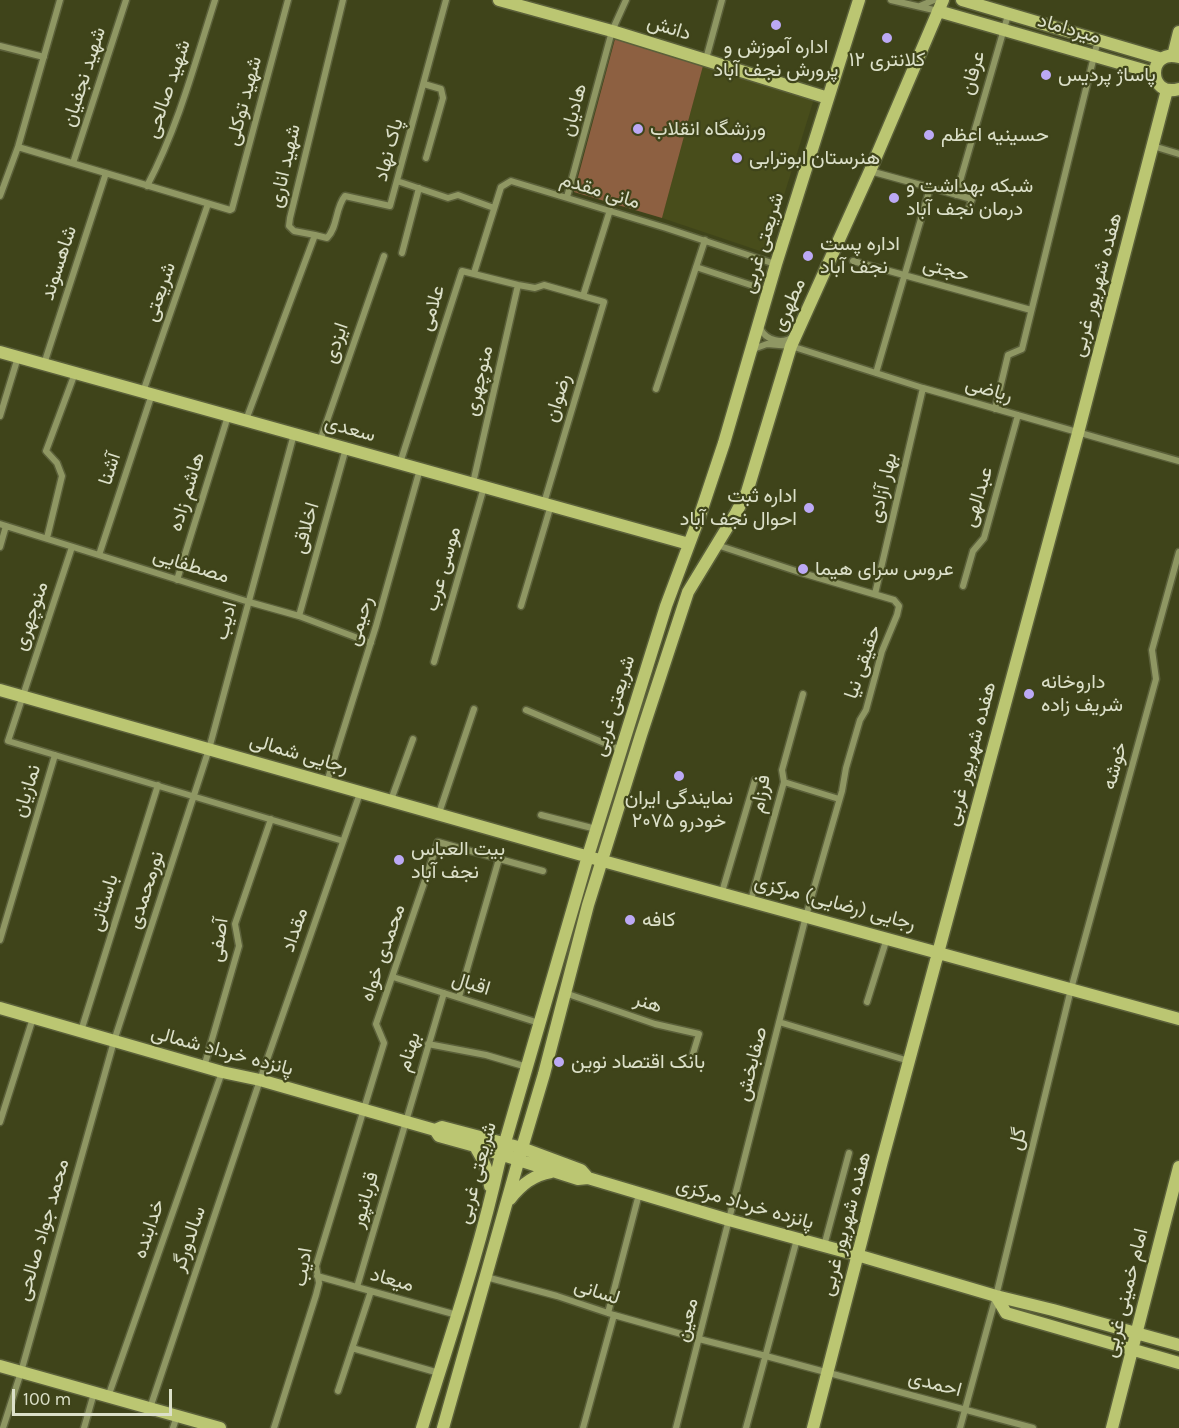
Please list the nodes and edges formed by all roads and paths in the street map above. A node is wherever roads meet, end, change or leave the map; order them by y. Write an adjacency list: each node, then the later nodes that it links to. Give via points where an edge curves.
1 (60, 0): 23 (street)
2 (126, 0): 34 (street, شهید نجفیان)
3 (215, 0): 38 (street, شهید صالحی, via 181,108)
4 (288, 0): 44 (street, شهید توکلی, via 232,209)
5 (343, 0): 48 (street, شهید اناری, via 289,226 294,231)
6 (446, 0): 27 (street, پاک نهاد)
7 (499, 0): 13 (street, دانش)
8 (626, 0): 17 (street, هادیان)
9 (722, 0): 25 (street)
10 (859, 0): 29 (street, شریعتی غربی)
11 (891, 0): 15 (street)
12 (962, 0): 16 (street, میرداماد)
13 (521, 3): 17 (street, دانش)
14 (938, 4): 15 (street); 15 (street); 18 (street, میرداماد); 35 (street, مطهری)
15 (920, 6)
16 (1008, 15): 18 (street, عرفان); 20 (street, میرداماد)
17 (612, 31): 25 (street, دانش); 43 (street, هادیان)
18 (1003, 31): 22 (street, میرداماد); 41 (street, عرفان)
19 (1179, 32): 24 (street)
20 (1098, 40): 22 (street); 24 (street, میرداماد)
21 (0, 46): 23 (street)
22 (1093, 56): 26 (street, میرداماد); 61 (street)
23 (44, 57): 31 (street)
24 (1171, 57): 26 (street, via 1158,63)
25 (706, 59): 29 (street, دانش)
26 (1154, 74): 28 (street, via 1158,84)
27 (424, 84): 33 (street, via 441,89 442,98); 37 (street, پاک نهاد)
28 (1173, 90): 30 (street, هفده شهریور غربی)
29 (828, 98): 53 (street, شریعتی غربی)
30 (1153, 146): 32 (street); 78 (street, هفده شهریور غربی)
31 (18, 147): 34 (street); 42 (street)
32 (1179, 154)
33 (426, 158)
34 (73, 163): 36 (street)
35 (870, 171): 40 (street); 63 (street, مطهری)
36 (106, 173): 38 (street); 67 (street, شاهسوند)
37 (397, 181): 39 (street); 48 (street, پاک نهاد, via 390,206 345,196 332,233 327,238)
38 (147, 186): 44 (street)
39 (419, 188): 45 (street, via 448,198 458,195); 50 (street)
40 (930, 188): 41 (street); 56 (street)
41 (956, 195): 47 (street, via 972,199)
42 (0, 196)
43 (567, 197): 45 (street, مانی مقدم, via 512,181 501,187); 46 (street, مانی مقدم)
44 (208, 204): 72 (street, شریعتی)
45 (494, 208): 55 (street, مانی مقدم)
46 (610, 210): 49 (street, مانی مقدم); 59 (street)
47 (968, 211)
48 (315, 235): 77 (street)
49 (705, 240): 53 (street, مانی مقدم); 54 (street)
50 (402, 254)
51 (384, 256): 80 (street, ایزدی)
52 (853, 261): 56 (street, حجتی)
53 (776, 264): 58 (street, شریعتی غربی)
54 (696, 267): 58 (street); 70 (street)
55 (474, 273): 57 (street, علامی); 83 (street, علامی, via 462,271)
56 (905, 276): 61 (street, حجتی); 69 (street)
57 (518, 285): 59 (street, علامی, via 544,285); 85 (street, منوچهری)
58 (769, 291): 62 (street, شریعتی غربی)
59 (582, 296): 60 (street, علامی)
60 (604, 302): 86 (street, رضوان)
61 (1031, 310): 73 (street, via 1022,349 1008,355)
62 (758, 325): 63 (street, via 770,339); 65 (street, شریعتی غربی)
63 (790, 342): 65 (street, via 767,344); 69 (street, ریاضی); 90 (street, مطهری, via 747,492)
64 (0, 352): 66 (street, سعدی)
65 (750, 355): 89 (street, شریعتی غربی)
66 (18, 357): 67 (street, سعدی); 75 (street)
67 (44, 364): 68 (street, سعدی)
68 (75, 372): 72 (street, سعدی); 88 (street, via 46,451 62,476)
69 (876, 373): 71 (street, ریاضی)
70 (656, 388)
71 (923, 388): 73 (street, ریاضی); 98 (street, بهار آزادی)
72 (148, 393): 74 (street, سعدی); 94 (street, آشنا)
73 (995, 409): 76 (street, ریاضی)
74 (228, 415): 77 (street, سعدی); 95 (street, هاشم زاده)
75 (0, 416)
76 (1018, 416): 78 (street, ریاضی); 96 (street, عبدالهی, via 984,538 973,551)
77 (246, 420): 79 (street, سعدی)
78 (1078, 433): 82 (street, ریاضی); 135 (street, هفده شهریور غربی)
79 (294, 434): 80 (street, سعدی); 99 (street, ادیب)
80 (320, 441): 81 (street, سعدی)
81 (346, 448): 83 (street, سعدی); 101 (street, اخلاقی)
82 (1179, 461)
83 (400, 463): 84 (street, سعدی)
84 (420, 468): 85 (street, سعدی); 102 (street, رحیمی)
85 (479, 485): 86 (street, سعدی); 103 (street, موسی عرب)
86 (548, 504): 89 (street, سعدی); 100 (street, رضوان)
87 (3, 525): 88 (street, مصطفایی); 91 (street)
88 (47, 538): 92 (street, مصطفایی)
89 (688, 544): 111 (street, شریعتی غربی)
90 (717, 545): 97 (street, مطهری); 98 (street, حقیقی نیا)
91 (0, 547)
92 (72, 547): 94 (street, مصطفایی); 106 (street, منوچهری)
93 (1179, 552): 137 (street, خوشه, via 1152,650 1156,679)
94 (99, 555): 95 (street, مصطفایی)
95 (177, 579): 99 (street, مصطفایی)
96 (963, 586)
97 (688, 592): 128 (street, شریعتی غربی)
98 (875, 594): 119 (street, حقیقی نیا, via 894,600 899,606 860,720)
99 (249, 602): 101 (street, مصطفایی); 110 (street, ادیب)
100 (521, 606)
101 (299, 616): 102 (street, مصطفایی)
102 (371, 643): 114 (street, رحیمی)
103 (434, 662)
104 (1, 694): 106 (street, رجایی شمالی)
105 (803, 694): 115 (street, فرزام, via 782,770)
106 (22, 696): 110 (street, رجایی شمالی); 112 (street, منوچهری, via 8,741)
107 (474, 709): 121 (street)
108 (526, 710): 111 (street)
109 (413, 739): 120 (street)
110 (209, 749): 114 (street, رجایی شمالی); 118 (street, نورمحمدی)
111 (621, 750): 124 (street, شریعتی غربی)
112 (55, 755): 116 (street); 134 (street, نمازیان)
113 (755, 780): 130 (street)
114 (327, 782): 117 (street, رجایی شمالی)
115 (784, 782): 119 (street); 131 (street, فرزام)
116 (158, 785): 118 (street); 147 (street, باستانی)
117 (360, 791): 120 (street, رجایی شمالی); 125 (street, مقداد)
118 (194, 796): 123 (street); 148 (street, نورمحمدی)
119 (839, 799): 132 (street, حقیقی نیا)
120 (391, 800): 121 (street, رجایی شمالی)
121 (439, 813): 126 (street, رجایی شمالی)
122 (541, 815): 124 (street)
123 (271, 819): 125 (street); 152 (street, آصفی, via 235,924 239,946)
124 (596, 829): 126 (street, شریعتی غربی)
125 (343, 841): 155 (street, مقداد)
126 (588, 856): 128 (street, رجایی (رضایی) مرکزی); 146 (street, شریعتی غربی)
127 (499, 859): 129 (street); 136 (street, محمدی خواه, via 438,842); 140 (street)
128 (603, 861): 130 (street, رجایی (رضایی) مرکزی); 139 (street, شریعتی غربی)
129 (543, 871)
130 (722, 892): 131 (street, رجایی (رضایی) مرکزی)
131 (751, 900): 132 (street, رجایی (رضایی) مرکزی)
132 (806, 916): 133 (street, رجایی (رضایی) مرکزی); 145 (street, صفابخش)
133 (887, 938): 135 (street, رجایی (رضایی) مرکزی); 141 (street)
134 (0, 940)
135 (938, 952): 137 (street, رجایی (رضایی) مرکزی); 151 (street, هفده شهریور غربی)
136 (393, 977): 138 (street, اقبال); 156 (street, محمدی خواه, via 376,1024 384,1043)
137 (1071, 989): 144 (street, رجایی (رضایی) مرکزی); 178 (street, گل)
138 (444, 993): 140 (street, اقبال); 149 (street, بهنام)
139 (564, 993): 150 (street, هنر, via 655,1024 699,1034); 163 (street, شریعتی غربی)
140 (459, 997): 146 (street, اقبال)
141 (867, 1002)
142 (0, 1008): 143 (street, پانزده خرداد شمالی)
143 (33, 1018): 147 (street, پانزده خرداد شمالی); 158 (street)
144 (1179, 1019)
145 (779, 1022): 151 (street); 170 (street, صفابخش)
146 (539, 1023): 153 (street, شریعتی غربی)
147 (81, 1032): 148 (street, پانزده خرداد شمالی)
148 (114, 1041): 152 (street, پانزده خرداد شمالی); 189 (street, محمد جواد صالحی)
149 (429, 1044): 153 (street); 157 (street, بهنام)
150 (692, 1057)
151 (909, 1061): 173 (street, هفده شهریور غربی)
152 (204, 1067): 154 (street, پانزده خرداد شمالی)
153 (527, 1067): 161 (street, شریعتی غربی)
154 (222, 1072): 155 (street, پانزده خرداد شمالی); 194 (street, خدابنده)
155 (260, 1080): 156 (street, پانزده خرداد شمالی); 195 (street, سالدورگر)
156 (364, 1110): 157 (street, پانزده خرداد شمالی); 174 (street, ادیب, via 316,1266)
157 (405, 1121): 159 (street, پانزده خرداد شمالی); 176 (street, قربانپور)
158 (0, 1122)
159 (435, 1130): 160 (street, پانزده خرداد شمالی, via 439,1136); 161 (street, پانزده خرداد شمالی, via 442,1127)
160 (475, 1146): 161 (street, پانزده خرداد شمالی); 168 (street, via 490,1178)
161 (504, 1149): 163 (street, پانزده خرداد شمالی); 168 (street, شریعتی غربی)
162 (849, 1153): 172 (street)
163 (520, 1154): 165 (street, پانزده خرداد مرکزی); 166 (street, پانزده خرداد مرکزی, via 581,1170); 169 (street, شریعتی غربی)
164 (1179, 1167): 181 (street, امام خمینی غربی)
165 (553, 1171): 166 (street, پانزده خرداد مرکزی); 169 (street, via 532,1178)
166 (588, 1178): 167 (street, پانزده خرداد مرکزی)
167 (639, 1194): 170 (street, پانزده خرداد مرکزی); 179 (street)
168 (491, 1199): 180 (street, شریعتی غربی)
169 (506, 1205): 175 (street, شریعتی غربی)
170 (729, 1220): 171 (street, پانزده خرداد مرکزی); 182 (street, معین)
171 (797, 1239): 172 (street, پانزده خرداد مرکزی); 186 (street)
172 (824, 1246): 173 (street, پانزده خرداد مرکزی)
173 (858, 1255): 178 (street, پانزده خرداد مرکزی); 190 (street, هفده شهریور غربی)
174 (318, 1276): 176 (street, میعاد); 201 (street, ادیب, via 316,1295)
175 (486, 1276): 179 (street, لسانی); 203 (street, شریعتی غربی)
176 (357, 1287): 177 (street, میعاد)
177 (371, 1291): 180 (street, میعاد); 184 (street)
178 (996, 1296): 181 (street, پانزده خرداد مرکزی); 185 (street, پانزده خرداد مرکزی, via 1006,1313); 196 (street, گل)
179 (611, 1314): 182 (street, لسانی); 204 (street)
180 (457, 1315): 191 (street, شریعتی غربی)
181 (1137, 1333): 183 (street, پانزده خرداد مرکزی); 185 (street, امام خمینی غربی)
182 (699, 1339): 186 (street, لسانی); 205 (street, معین)
183 (1179, 1345)
184 (352, 1348): 191 (street); 192 (street)
185 (1132, 1349): 187 (street, پانزده خرداد مرکزی); 210 (street, امام خمینی غربی)
186 (766, 1356): 190 (street, احمدی); 206 (street)
187 (1179, 1363)
188 (0, 1366): 189 (street)
189 (21, 1372): 193 (street); 199 (street, محمد جواد صالحی)
190 (827, 1372): 196 (street, احمدی); 207 (street, هفده شهریور غربی)
191 (439, 1373): 202 (street, شریعتی غربی)
192 (338, 1391)
193 (94, 1393): 194 (street); 200 (street)
194 (108, 1397): 195 (street)
195 (150, 1408): 197 (street)
196 (965, 1409): 208 (street, گل); 209 (street, احمدی)
197 (175, 1422): 198 (street)
198 (214, 1427)
199 (3, 1428)
200 (84, 1428)
201 (274, 1428)
202 (422, 1428)
203 (443, 1428)
204 (583, 1428)
205 (676, 1428)
206 (746, 1428)
207 (813, 1428)
208 (960, 1428)
209 (1034, 1428)
210 (1112, 1428)

